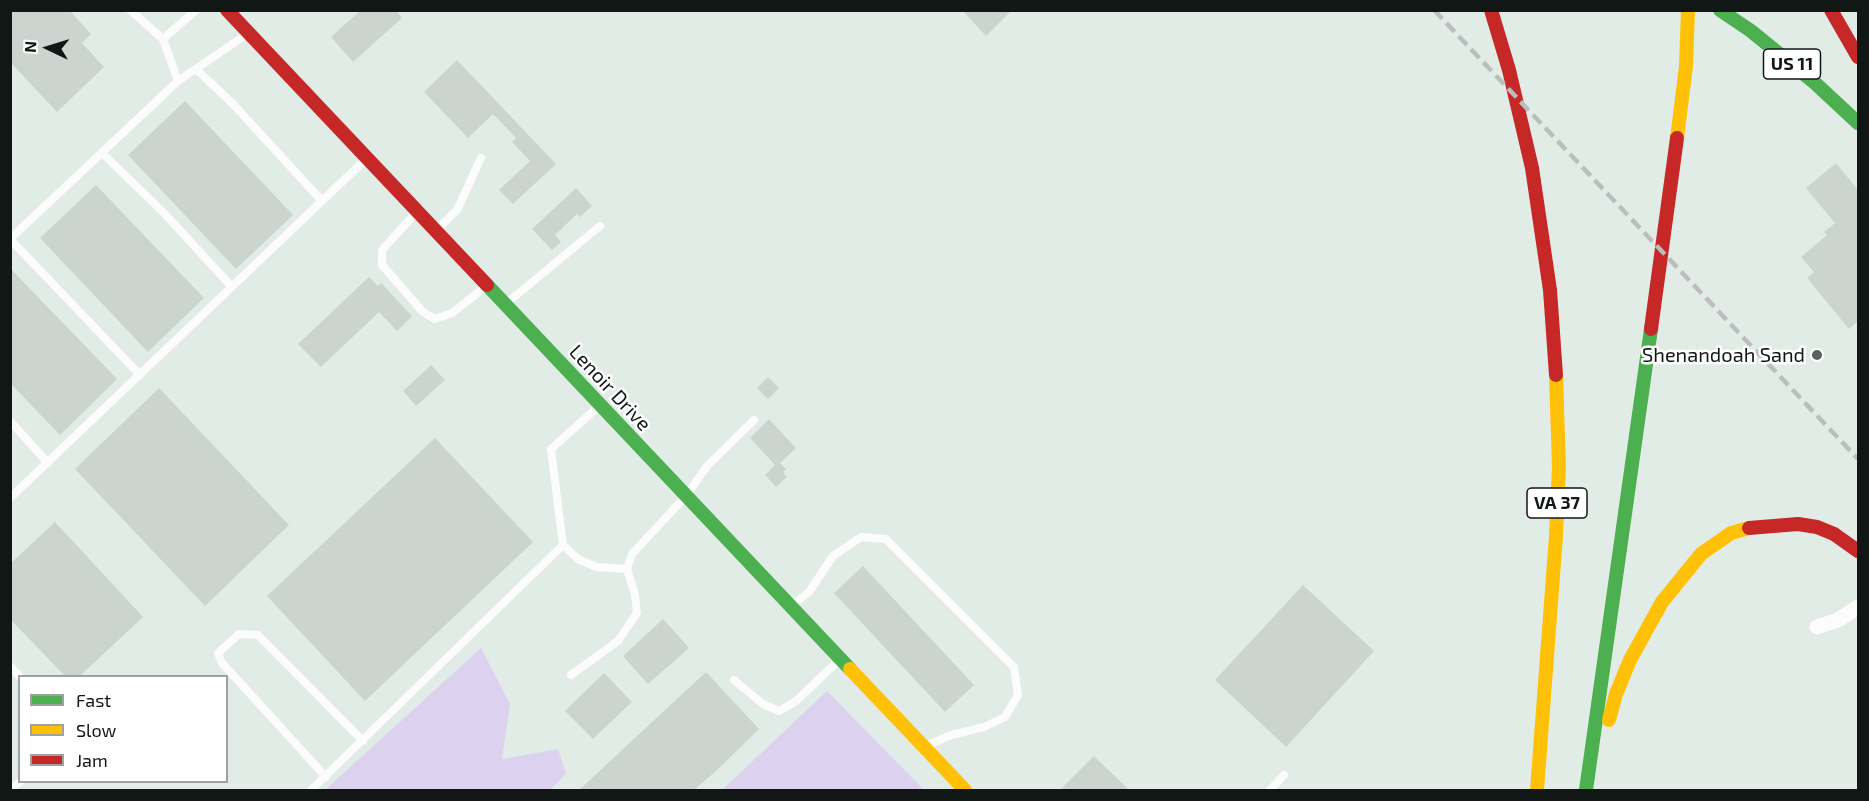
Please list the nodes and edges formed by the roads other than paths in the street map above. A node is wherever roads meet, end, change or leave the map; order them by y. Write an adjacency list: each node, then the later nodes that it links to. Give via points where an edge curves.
1 (130, 10): 9 (lane)
2 (196, 10): 9 (lane)
3 (227, 10): 8 (main road, Lenoir Drive)
4 (1491, 10): 48 (main road, VA 37, via 1522,120 1540,216 1555,351 1559,467)
5 (1688, 10): 49 (main road, via 1686,66 1674,163)
6 (1720, 10): 13 (main road, US 11, via 1815,83)
7 (1831, 10): 10 (main road, US 11)
8 (249, 33): 11 (lane); 15 (main road, Lenoir Drive)
9 (163, 39): 12 (lane)
10 (1858, 57)
11 (196, 69): 12 (lane); 17 (lane)
12 (178, 81): 14 (lane)
13 (1858, 123)
14 (102, 153): 21 (lane); 23 (lane)
15 (367, 158): 17 (lane); 18 (main road, Lenoir Drive)
16 (481, 158): 20 (lane, via 457,210)
17 (322, 201): 23 (lane)
18 (417, 212): 20 (main road, Lenoir Drive); 22 (lane, via 382,250 382,266 423,312 435,319 452,313)
19 (600, 226): 24 (lane)
20 (435, 231): 22 (main road, Lenoir Drive)
21 (10, 239): 25 (lane)
22 (487, 286): 24 (main road, Lenoir Drive)
23 (232, 287): 25 (lane)
24 (505, 305): 26 (main road, Lenoir Drive)
25 (140, 375): 29 (lane)
26 (599, 405): 30 (main road, Lenoir Drive); 32 (lane, via 551,449)
27 (754, 420): 30 (lane, via 707,466)
28 (10, 421): 29 (lane)
29 (48, 463): 31 (lane)
30 (686, 496): 34 (lane, via 632,554); 35 (main road, Lenoir Drive)
31 (10, 498)
32 (563, 545): 34 (lane, via 578,559 596,567); 41 (lane)
33 (1858, 551): 50 (main road, via 1817,527 1779,524 1731,533 1701,554 1662,602 1630,660 1609,718)
34 (627, 569): 39 (lane, via 637,613 618,641)
35 (792, 606): 38 (main road, Lenoir Drive); 42 (lane, via 809,592 833,556 861,537 886,539 1014,667 1018,695 1005,717)
36 (1858, 607): 37 (street)
37 (1817, 627)
38 (841, 658): 40 (lane, via 796,701 779,711 763,704); 42 (main road, Lenoir Drive)
39 (571, 675)
40 (734, 680)
41 (363, 741): 44 (lane); 44 (lane, via 258,635 239,634 218,653 222,663)
42 (924, 746): 46 (main road, Lenoir Drive)
43 (1284, 776): 47 (lane)
44 (326, 777): 45 (lane)
45 (311, 790)
46 (965, 790)
47 (1270, 790)
48 (1537, 790)
49 (1586, 790)
50 (1598, 790)

